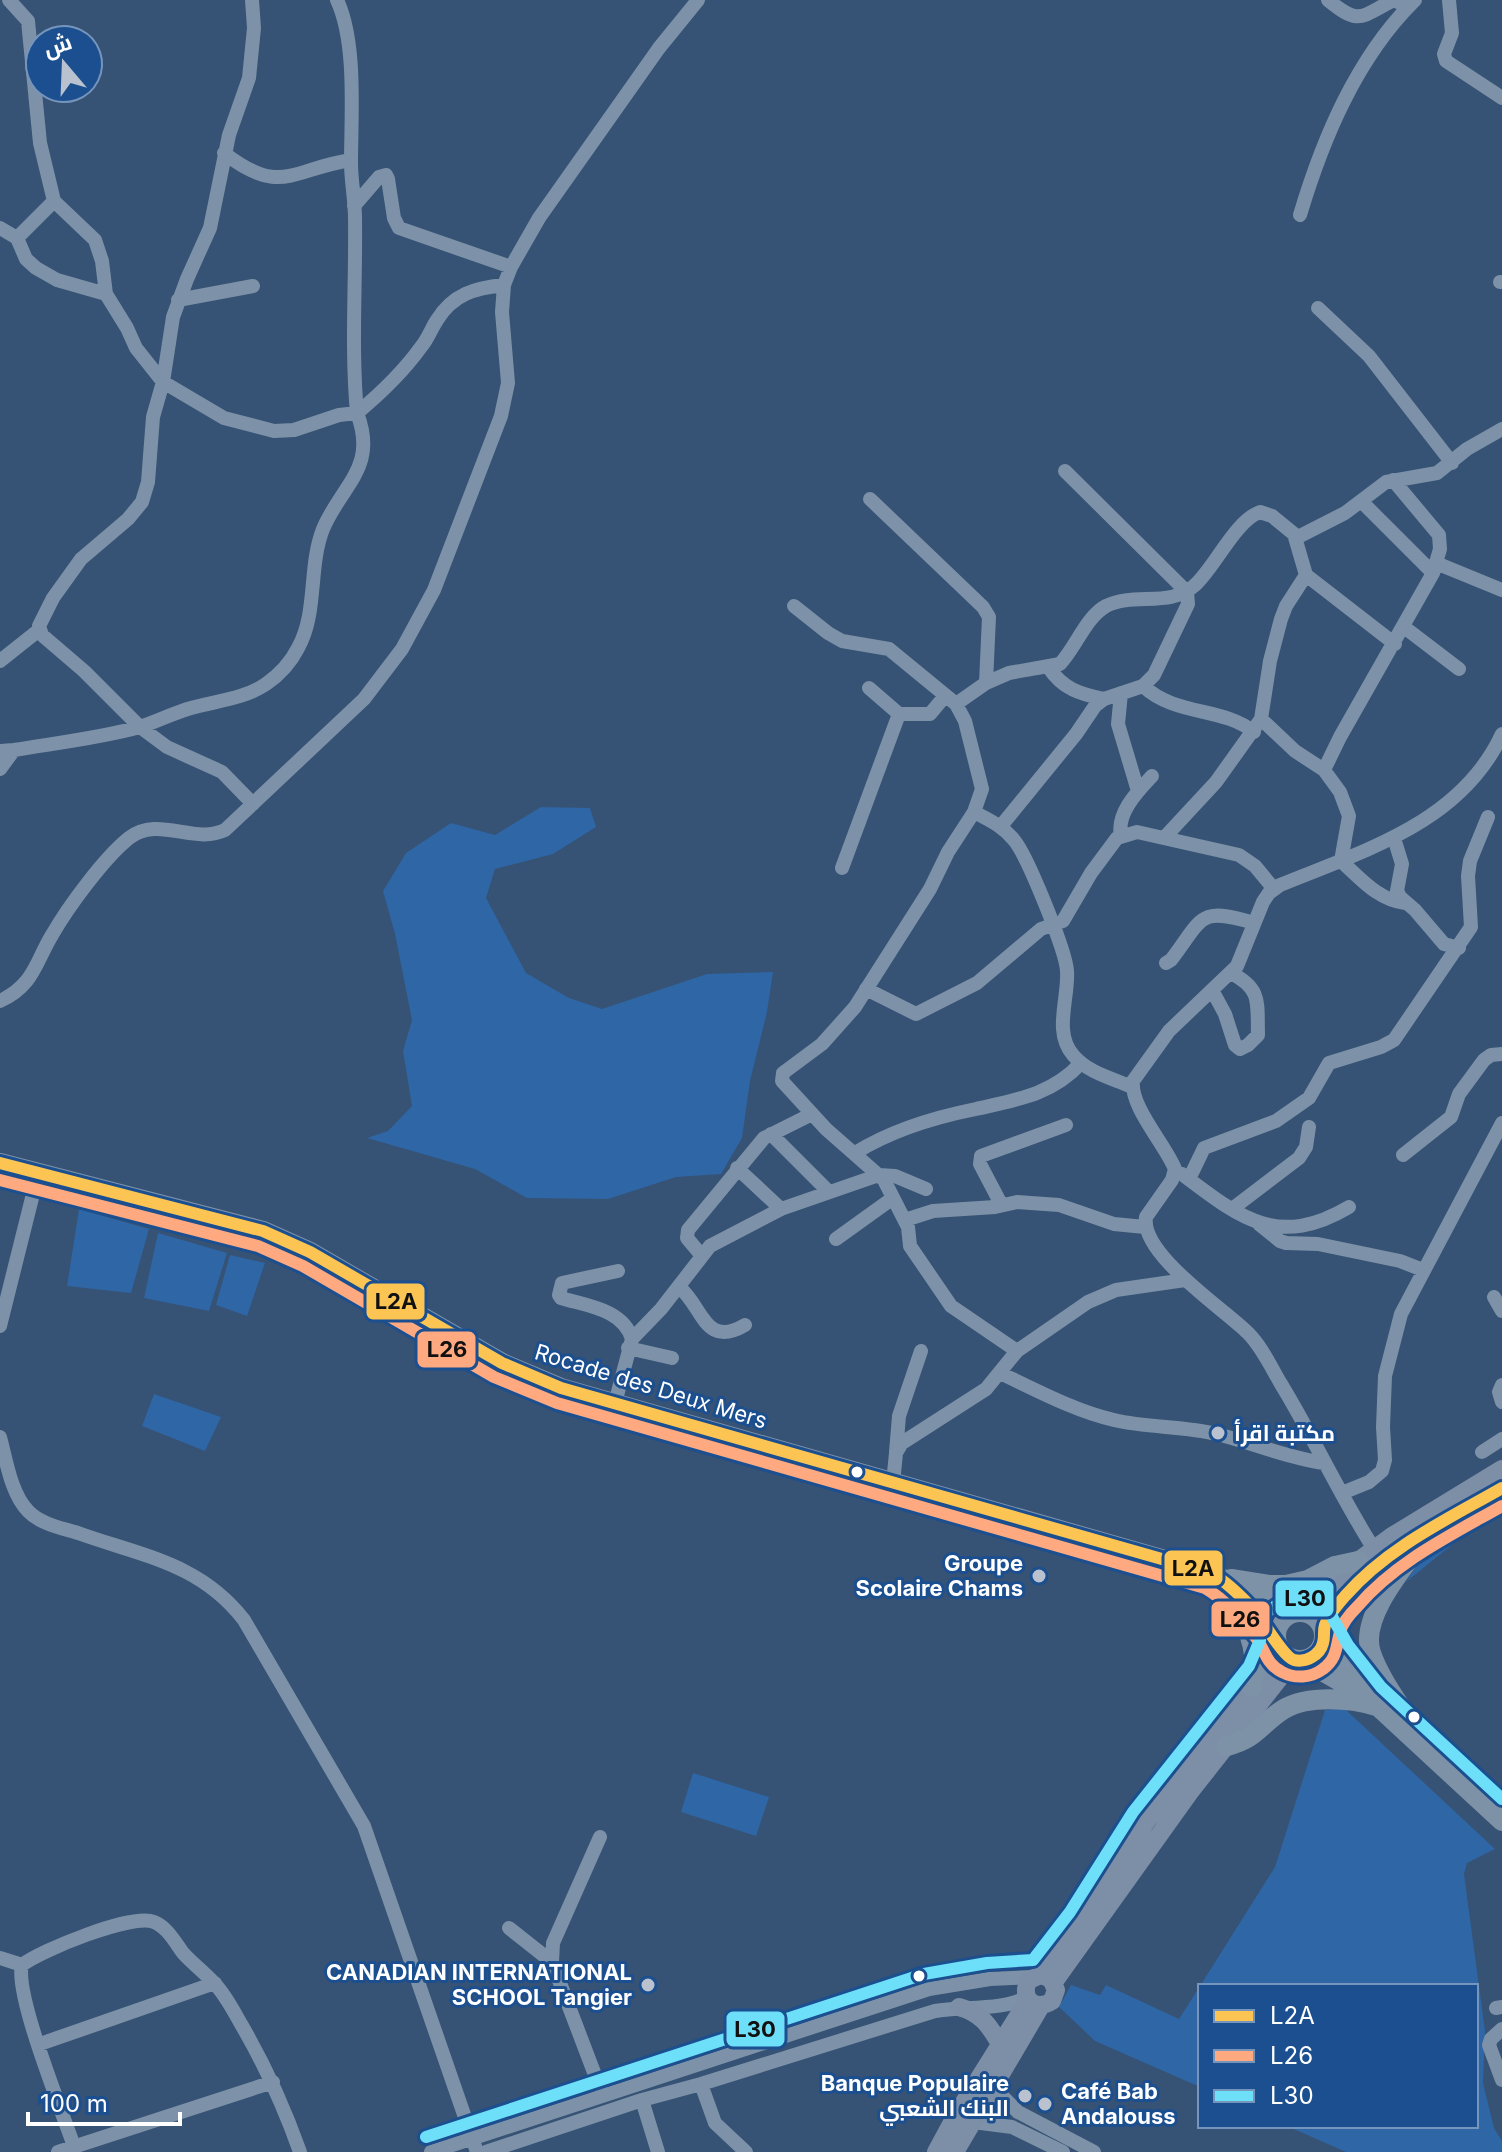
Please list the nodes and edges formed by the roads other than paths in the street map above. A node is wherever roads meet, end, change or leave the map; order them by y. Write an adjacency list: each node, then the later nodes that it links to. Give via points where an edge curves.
1 (9, 0): 12 (street, via 28,21 40,143)
2 (337, 0): 11 (street, via 347,31)
3 (698, 0): 17 (street, via 539,218)
4 (1328, 0): 5 (street, via 1355,18)
5 (1393, 0): 8 (street)
6 (1449, 0): 9 (street, via 1452,33 1446,61)
7 (252, 1): 10 (street, via 249,78)
8 (1412, 3): 14 (street, via 1365,61 1325,145)
9 (1502, 98)
10 (224, 153): 11 (street, via 252,172 280,178); 21 (street, via 210,228)
11 (351, 160): 13 (street)
12 (54, 201): 16 (street); 20 (street, via 95,240)
13 (354, 206): 17 (street, via 386,175 399,228); 24 (street, via 352,365)
14 (1300, 215)
15 (0, 228): 16 (street)
16 (17, 238): 20 (street, via 36,268)
17 (511, 267): 18 (street)
18 (504, 285): 24 (street, via 476,289 453,300 421,348); 58 (street, via 506,397 434,590 379,683)
19 (253, 286): 21 (street)
20 (106, 294): 23 (street, via 142,357)
21 (178, 300): 23 (street)
22 (1318, 308): 26 (street, via 1369,356)
23 (163, 382): 24 (street, via 224,418 274,431); 38 (street, via 142,502 81,559 45,610)
24 (357, 413): 51 (street, via 364,434 363,458 319,541 306,629 291,659 255,690)
25 (1502, 429): 26 (street)
26 (1452, 463): 28 (street, via 1431,475)
27 (1065, 471): 35 (street)
28 (1393, 480): 30 (street); 32 (street, via 1436,530 1441,542)
29 (870, 499): 43 (street, via 983,607 989,617)
30 (1361, 501): 31 (street); 32 (street)
31 (1296, 538): 33 (street); 35 (street, via 1272,516 1256,514)
32 (1434, 568): 34 (street); 37 (street)
33 (1306, 575): 39 (street); 50 (street, via 1281,619)
34 (1502, 590)
35 (1187, 592): 41 (street, via 1107,606 1063,661); 44 (street, via 1188,604 1154,675)
36 (794, 606): 48 (street, via 842,641 889,649)
37 (1404, 627): 39 (street); 42 (street)
38 (39, 630): 40 (street); 51 (street)
39 (1395, 644): 55 (street)
40 (0, 661)
41 (1049, 668): 43 (street, via 1029,668); 47 (street, via 1067,688)
42 (1459, 669)
43 (986, 683): 48 (street)
44 (1143, 686): 46 (street); 50 (street, via 1184,709)
45 (869, 688): 49 (street)
46 (1121, 693): 47 (street); 57 (street, via 1118,724)
47 (1104, 699): 61 (street)
48 (950, 700): 49 (street, via 930,714); 59 (street, via 965,721 982,782)
49 (899, 714): 66 (street)
50 (1258, 726): 55 (street); 63 (street)
51 (140, 727): 53 (street); 58 (street, via 167,747 222,772)
52 (1502, 734): 64 (street, via 1458,795)
53 (7, 750): 54 (street)
54 (0, 769)
55 (1324, 770): 65 (street, via 1349,816)
56 (1152, 776): 57 (street)
57 (1138, 791): 62 (street, via 1119,827)
58 (253, 804): 76 (street, via 225,830 211,835 154,829 130,837 65,914 27,981)
59 (974, 812): 61 (street); 74 (street)
60 (1488, 817): 71 (street, via 1470,861 1471,927)
61 (1001, 826): 70 (street, via 1018,845)
62 (1121, 836): 63 (street, via 1135,832); 70 (street, via 1097,863 1063,921)
63 (1164, 838): 67 (street, via 1239,855)
64 (1394, 838): 65 (street); 68 (street, via 1402,864 1397,891)
65 (1341, 861): 67 (street); 68 (street, via 1375,892)
66 (842, 868)
67 (1274, 889): 69 (street)
68 (1405, 903): 71 (street, via 1444,944)
69 (1254, 923): 72 (street, via 1213,914); 73 (street)
70 (1053, 924): 74 (street, via 977,983 922,1012 912,1013); 78 (street, via 1067,969 1064,1036)
71 (1459, 948): 92 (street, via 1394,1040 1329,1063 1309,1098 1276,1121 1204,1148)
72 (1166, 963)
73 (1231, 973): 75 (street); 75 (street, via 1251,985 1257,997 1258,1035 1248,1045 1235,1045)
74 (866, 989): 80 (street, via 831,1036 781,1075)
75 (1212, 990): 79 (street, via 1169,1031)
76 (0, 1001)
77 (1502, 1054): 86 (street, via 1484,1060 1459,1094 1451,1117)
78 (1081, 1063): 79 (street); 85 (street, via 1047,1089 936,1119)
79 (1132, 1087): 89 (street)
80 (812, 1114): 84 (street); 85 (street)
81 (1502, 1123): 105 (street)
82 (1066, 1125): 96 (street, via 981,1156)
83 (1309, 1127): 99 (street, via 1299,1158)
84 (771, 1134): 88 (street); 94 (street)
85 (855, 1153): 91 (street)
86 (1403, 1155)
87 (0, 1163): 90 (highway, Rocade des Deux Mers)
88 (737, 1168): 98 (street); 104 (street, via 688,1230 687,1238)
89 (1175, 1169): 92 (street); 102 (street)
90 (38, 1174): 110 (street); 118 (highway, Rocade des Deux Mers, via 263,1231 310,1252 502,1363)
91 (879, 1175): 93 (street); 94 (street); 95 (street)
92 (1189, 1179): 99 (street)
93 (926, 1189)
94 (829, 1192): 98 (street)
95 (893, 1198): 100 (street); 103 (street)
96 (1001, 1204): 100 (street, via 933,1211); 102 (street, via 1059,1205 1114,1224)
97 (1349, 1207): 101 (street, via 1306,1226)
98 (781, 1209): 104 (street, via 710,1246)
99 (1232, 1209): 101 (street)
100 (905, 1220): 113 (street, via 910,1246 943,1297)
101 (1259, 1224): 105 (street, via 1280,1241 1318,1244)
102 (1145, 1227): 107 (street)
103 (836, 1239)
104 (702, 1256): 108 (street)
105 (1423, 1270): 127 (street, via 1401,1314 1389,1356 1382,1471)
106 (618, 1271): 111 (street, via 562,1283 559,1295 621,1319 629,1328)
107 (1185, 1280): 113 (street, via 1103,1295); 123 (street, via 1252,1336)
108 (679, 1287): 109 (street, via 708,1327 718,1332); 111 (street)
109 (745, 1325)
110 (0, 1326)
111 (630, 1344): 114 (street); 118 (street)
112 (921, 1351): 122 (street, via 899,1416)
113 (1017, 1351): 115 (street)
114 (672, 1358)
115 (1000, 1373): 122 (street, via 978,1395 908,1438); 123 (street, via 1110,1419 1190,1428)
116 (1502, 1385): 117 (street)
117 (1502, 1402)
118 (615, 1403): 125 (highway, Rocade des Deux Mers)
119 (0, 1437): 159 (street, via 20,1501 31,1514 193,1574 227,1598 244,1620 364,1826)
120 (1502, 1439): 121 (street)
121 (1482, 1452)
122 (896, 1453): 125 (street)
123 (1324, 1463): 127 (street)
124 (1502, 1469): 129 (main road)
125 (893, 1483): 130 (highway, Rocade des Deux Mers)
126 (1502, 1488): 128 (main road)
127 (1342, 1493): 129 (street)
128 (1432, 1529): 132 (main road, via 1373,1569 1334,1610); 138 (highway, via 1372,1617 1368,1636 1375,1664)
129 (1366, 1555): 130 (highway, via 1286,1585); 131 (main road)
130 (1219, 1576): 131 (highway, Rocade des Deux Mers, via 1256,1599); 133 (highway, Rocade des Deux Mers); 135 (highway, via 1250,1637 1255,1656)
131 (1296, 1613): 132 (highway, Rocade des Deux Mers, via 1314,1617); 133 (highway, via 1279,1623)
132 (1323, 1633): 134 (highway, via 1319,1651); 136 (highway, Rocade des Deux Mers)
133 (1276, 1641): 134 (highway, Rocade des Deux Mers, via 1283,1654); 135 (main road)
134 (1302, 1661): 136 (highway, Rocade des Deux Mers); 137 (main road, via 1282,1675)
135 (1252, 1687): 145 (main road, via 1165,1797)
136 (1374, 1703): 137 (highway, via 1298,1703 1249,1739); 138 (highway, Rocade des Deux Mers)
137 (1227, 1746): 145 (main road)
138 (1424, 1748): 139 (highway, Rocade des Deux Mers)
139 (1502, 1821)
140 (600, 1837): 143 (street, via 553,1943)
141 (509, 1928): 143 (street)
142 (0, 1958): 144 (street)
143 (552, 1962): 156 (street)
144 (22, 1965): 146 (street, via 69,1942 144,1920 162,1926); 150 (street, via 23,1991)
145 (1042, 1978): 147 (main road, via 1025,1988); 147 (main road, via 1056,1990 1054,1997 1049,2003); 156 (street, via 990,1979 929,1989)
146 (215, 1983): 150 (street); 153 (street)
147 (1032, 2001): 148 (street); 151 (main road); 155 (main road)
148 (959, 2007): 151 (main road, via 984,2018); 154 (street)
149 (1502, 2029): 152 (street, via 1489,2045)
150 (40, 2044): 160 (street)
151 (1000, 2044): 167 (main road)
152 (1502, 2080)
153 (273, 2082): 160 (street); 162 (street)
154 (701, 2084): 157 (street); 166 (street, via 715,2123)
155 (994, 2088): 158 (main road); 170 (street, via 1018,2112)
156 (603, 2096): 159 (street)
157 (642, 2100): 164 (street); 165 (street)
158 (973, 2122): 168 (main road); 169 (street, via 1012,2127)
159 (475, 2145): 163 (street)
160 (75, 2149): 161 (street)
161 (58, 2152)
162 (300, 2152)
163 (431, 2152)
164 (486, 2152)
165 (658, 2152)
166 (746, 2152)
167 (936, 2152)
168 (955, 2152)
169 (1063, 2152)
170 (1094, 2152)

